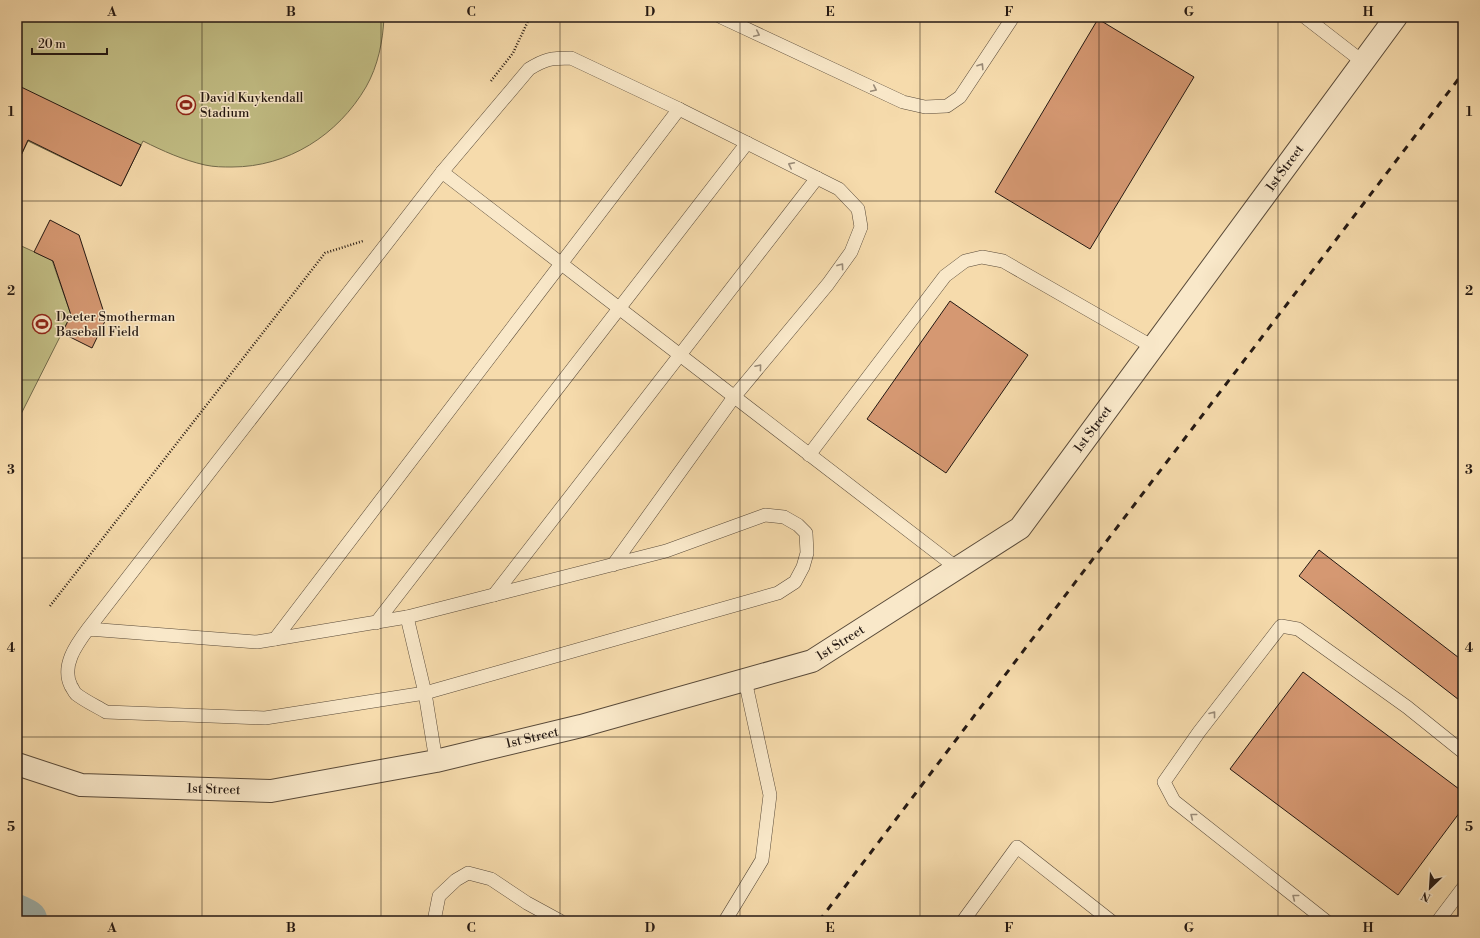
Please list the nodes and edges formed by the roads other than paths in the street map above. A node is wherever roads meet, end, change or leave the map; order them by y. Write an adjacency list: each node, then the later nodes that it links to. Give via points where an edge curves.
1 (721, 17): 2 (lane, one-way to 2, via 903,102 925,107 947,106 960,97)
2 (1013, 17)
3 (1305, 17): 5 (lane)
4 (1396, 17): 5 (street, 1st Street)
5 (1363, 62): 12 (street, 1st Street)
6 (679, 109): 7 (lane); 8 (lane, via 571,58 542,60 528,69); 10 (lane)
7 (747, 143): 9 (lane, one-way to 7); 11 (lane)
8 (442, 172): 10 (lane); 21 (lane)
9 (816, 178): 13 (lane); 14 (lane, one-way to 9, via 828,284 851,252 861,227 858,209 839,189)
10 (561, 264): 11 (lane); 22 (lane)
11 (619, 308): 13 (lane); 20 (lane)
12 (1153, 347): 15 (lane, via 1003,261 982,256 966,261 945,276); 17 (street, 1st Street, via 1020,528)
13 (680, 355): 14 (lane); 18 (lane)
14 (734, 397): 15 (lane); 16 (lane)
15 (809, 455): 17 (lane)
16 (613, 564): 18 (lane); 24 (lane, via 666,551 765,515 784,518 798,525 806,533 807,553 803,567 795,582 778,593)
17 (957, 568): 23 (street, 1st Street, via 812,662)
18 (494, 595): 19 (lane)
19 (407, 617): 20 (lane); 24 (lane)
20 (376, 623): 22 (lane)
21 (88, 629): 22 (lane, via 257,642); 24 (lane, via 77,643 69,662 68,679 75,693 106,712 264,718)
22 (275, 639)
23 (745, 680): 26 (street, 1st Street, via 581,726); 31 (lane, via 770,795 762,860)
24 (425, 693): 26 (lane)
25 (1463, 752): 34 (lane, one-way to 25, via 1174,801 1164,782 1281,626 1298,629 1407,707)
26 (436, 761): 27 (street, 1st Street, via 271,791 81,785)
27 (17, 764)
28 (1463, 888): 35 (lane)
29 (436, 921): 30 (lane, via 439,896 468,873 491,879)
30 (560, 921)
31 (725, 921)
32 (963, 921): 33 (lane, via 1017,847)
33 (1111, 921)
34 (1326, 921)
35 (1438, 921)

